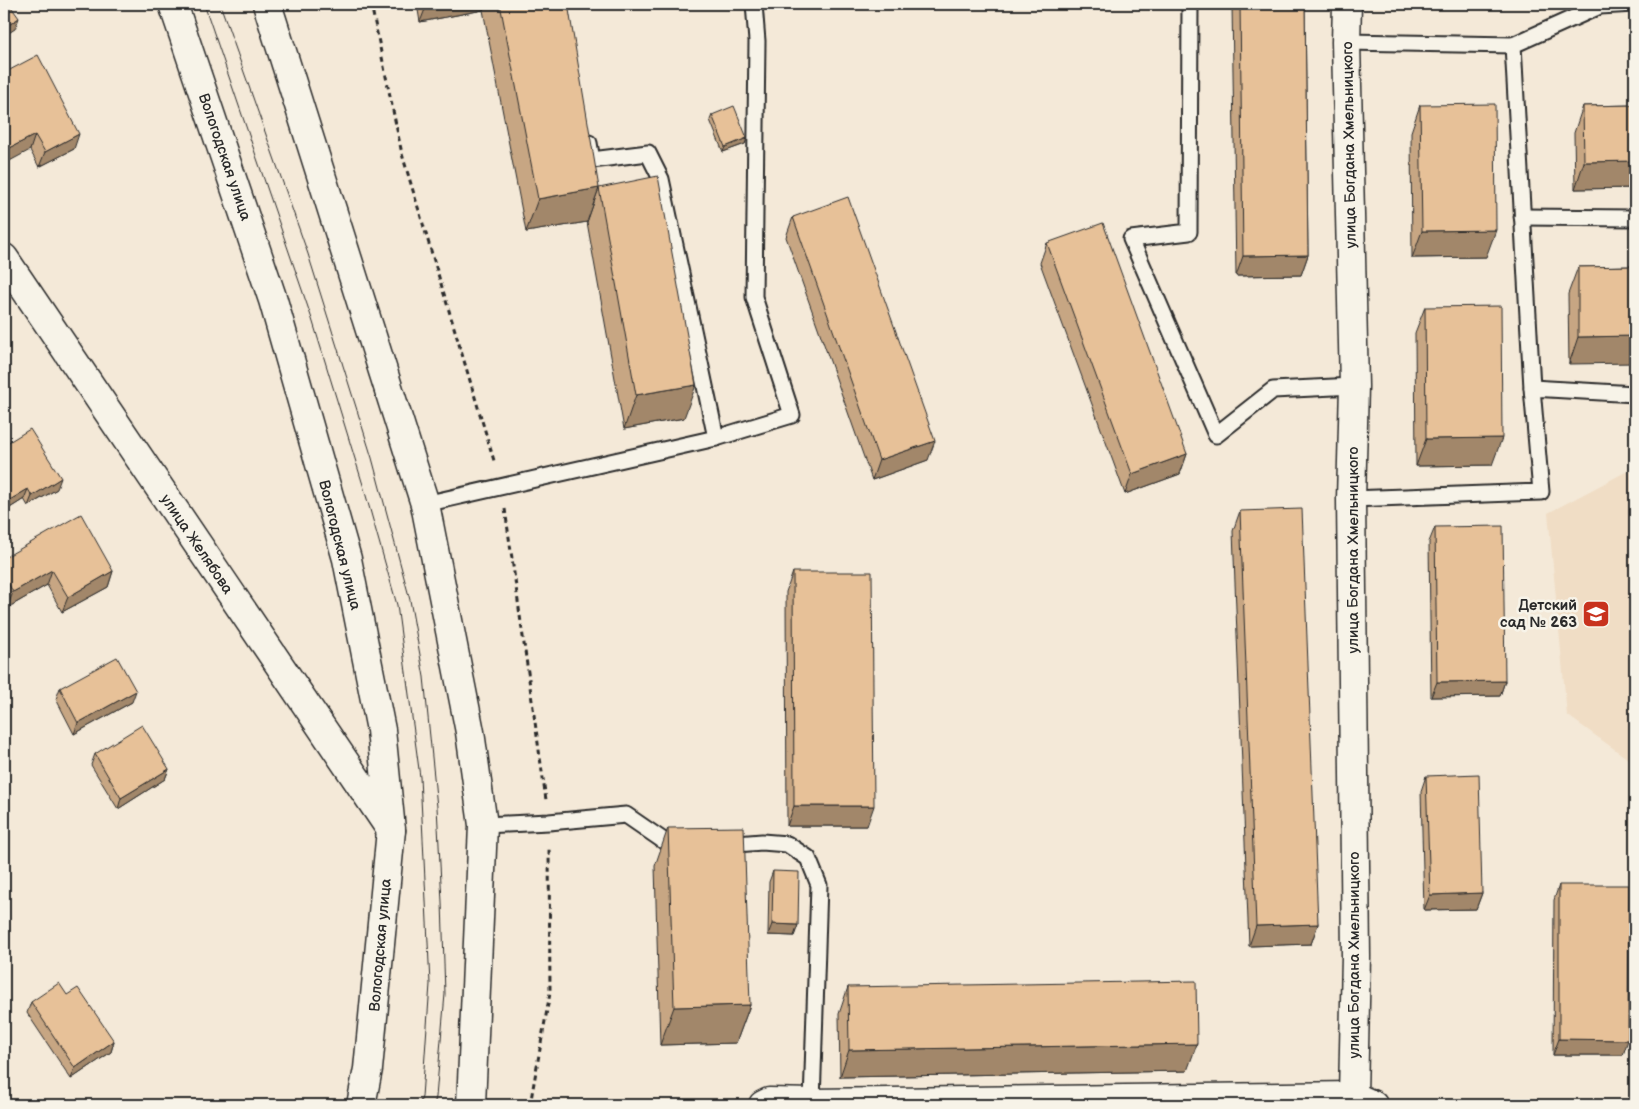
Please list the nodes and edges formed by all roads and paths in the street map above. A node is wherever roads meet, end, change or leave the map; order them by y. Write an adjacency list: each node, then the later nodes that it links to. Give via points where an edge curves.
1 (173, 4): 23 (street, Вологодская улица, via 273,300 347,559 381,730)
2 (267, 4): 20 (street)
3 (371, 4): 18 (path, via 402,154)
4 (754, 4): 17 (lane, via 757,41 754,297 792,415)
5 (1190, 4): 14 (lane, via 1189,232 1132,239 1135,248 1216,435 1273,390)
6 (1347, 4): 8 (street, улица Богдана Хмельницкого)
7 (1634, 4): 9 (lane, via 1600,6)
8 (1346, 42): 9 (lane); 14 (street, улица Богдана Хмельницкого)
9 (1513, 46): 11 (lane)
10 (587, 131): 17 (lane, via 592,160 648,153 660,179)
11 (1522, 217): 12 (lane); 15 (lane)
12 (1635, 218)
13 (4, 258): 23 (street, улица Желябова)
14 (1354, 386): 19 (street, улица Богдана Хмельницкого)
15 (1532, 388): 16 (lane); 19 (lane, via 1541,492)
16 (1635, 394)
17 (716, 438): 18 (lane)
18 (502, 487): 20 (lane); 21 (path)
19 (1351, 499): 26 (street, улица Богдана Хмельницкого, via 1356,956)
20 (425, 504): 22 (street, via 470,732)
21 (549, 822): 22 (lane); 25 (lane, via 626,815 674,848); 30 (path, via 550,993)
22 (483, 825): 29 (street)
23 (390, 830): 28 (street, Вологодская улица, via 368,1069)
24 (713, 845): 27 (lane, via 787,844 808,858 819,885)
25 (693, 847)
26 (1363, 1101): 27 (street)
27 (812, 1103): 31 (street, via 769,1102)
28 (361, 1105)
29 (471, 1105)
30 (530, 1105)
31 (763, 1105)

